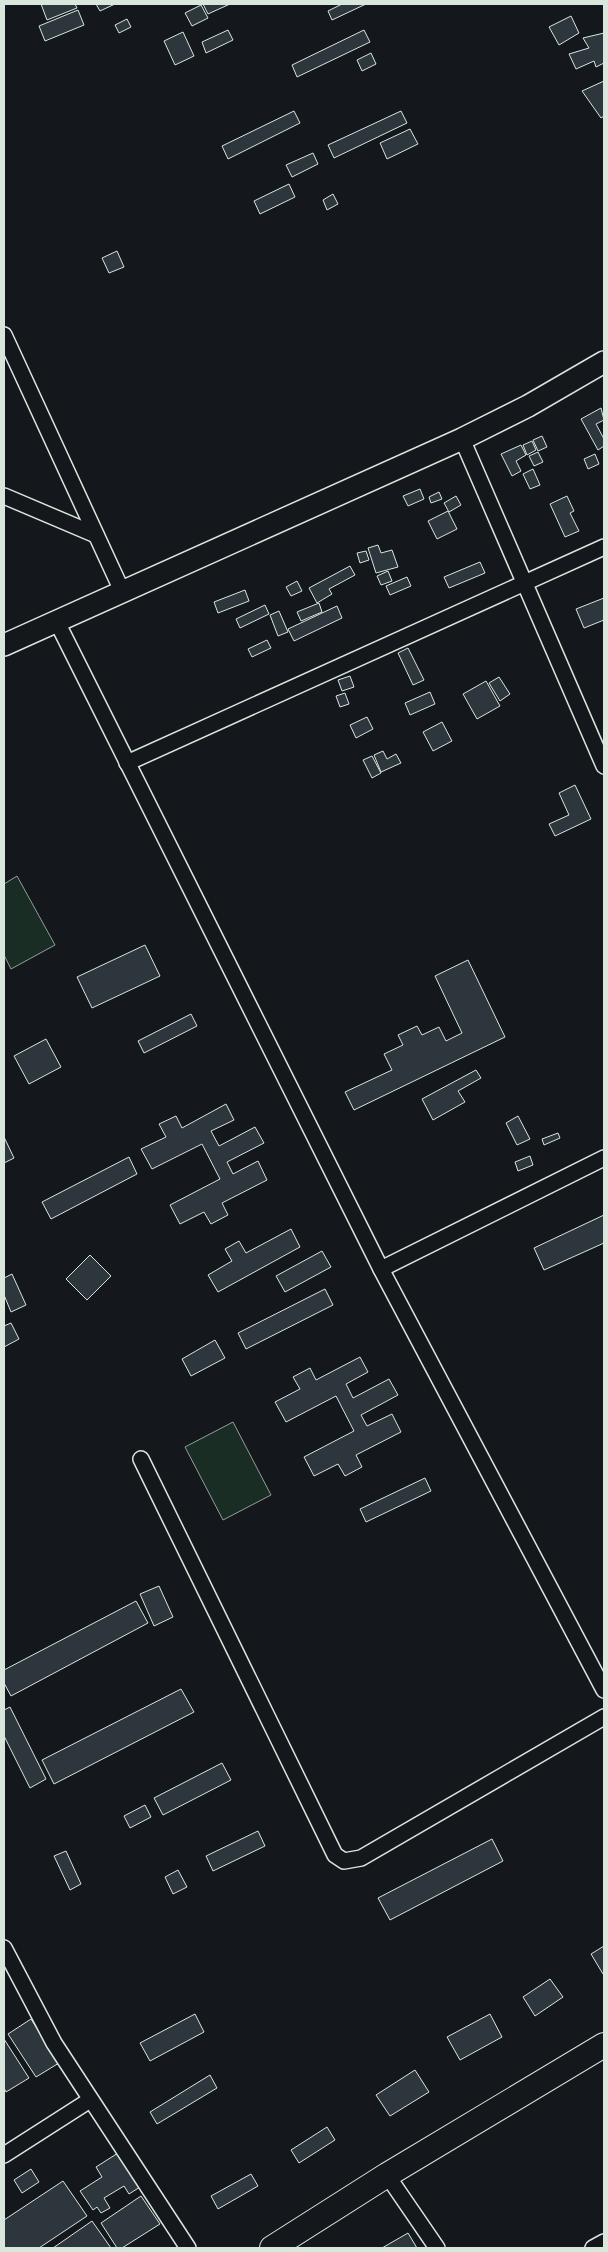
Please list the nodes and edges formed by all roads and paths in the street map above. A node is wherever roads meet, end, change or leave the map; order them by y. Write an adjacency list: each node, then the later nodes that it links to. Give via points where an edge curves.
1 (4, 334): 5 (street)
2 (604, 362): 3 (street)
3 (462, 439): 7 (street); 8 (street)
4 (4, 496): 5 (street)
5 (96, 535): 8 (street)
6 (604, 547): 7 (street)
7 (523, 584): 11 (street); 12 (street)
8 (123, 593): 9 (street)
9 (57, 622): 10 (street); 11 (street)
10 (4, 645)
11 (127, 762): 14 (street)
12 (604, 766)
13 (604, 1158): 14 (street)
14 (381, 1269): 16 (street)
15 (141, 1459): 17 (street, via 335,1854 344,1861 361,1858)
16 (604, 1690)
17 (604, 1717)
18 (4, 1948): 20 (street, via 54,2043)
19 (604, 2045): 22 (main road)
20 (90, 2100): 21 (street); 24 (street)
21 (4, 2155)
22 (387, 2176): 25 (main road); 26 (street)
23 (604, 2242): 27 (street)
24 (188, 2248)
25 (272, 2248)
26 (437, 2248)
27 (593, 2248)

